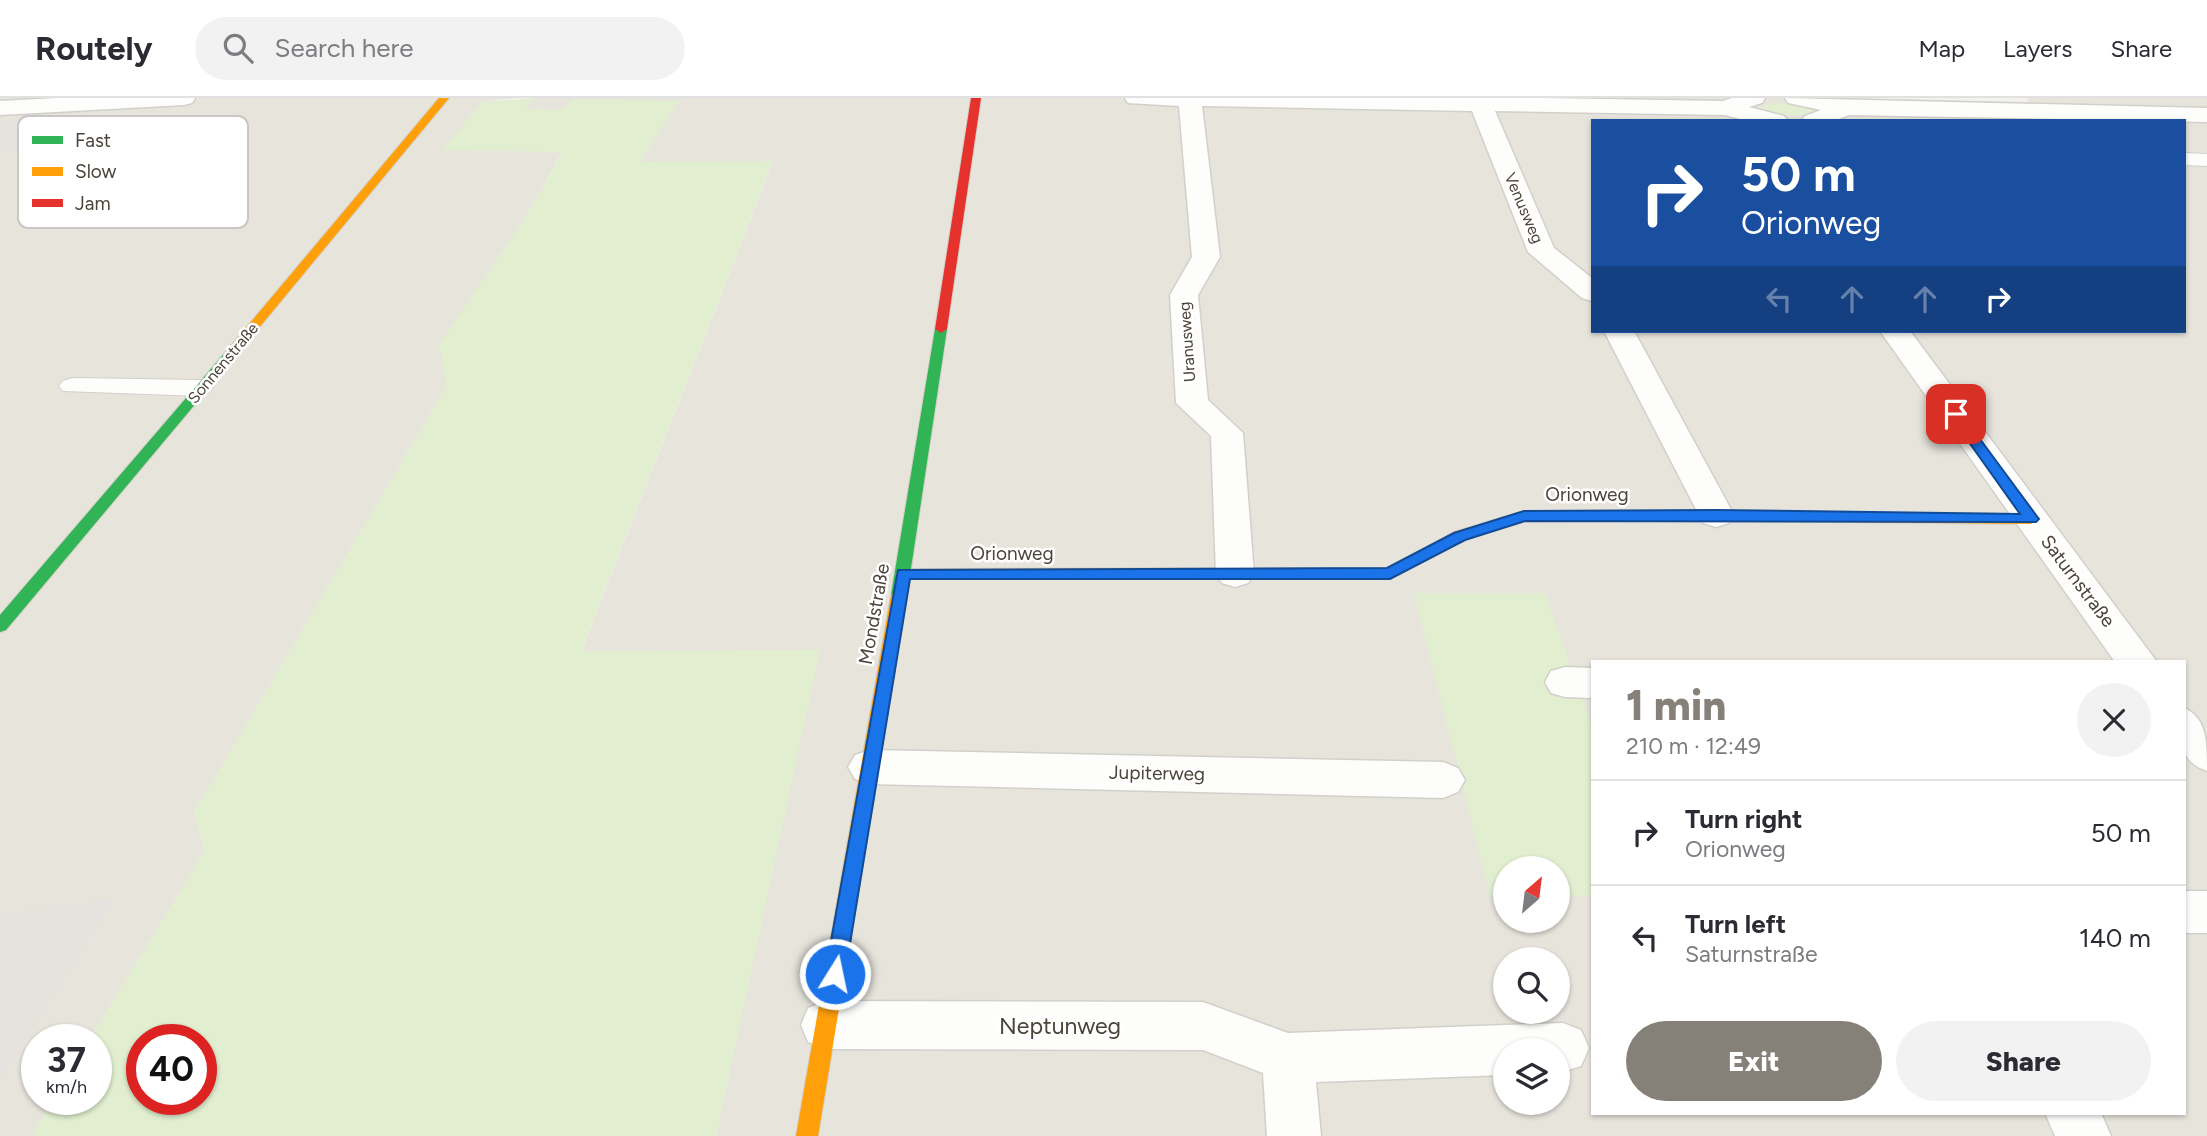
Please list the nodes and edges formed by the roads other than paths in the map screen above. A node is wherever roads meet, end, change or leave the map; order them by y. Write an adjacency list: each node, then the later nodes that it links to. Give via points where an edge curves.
1 (184, 98): 9 (street)
2 (444, 98): 21 (street, Sonnenstraße)
3 (976, 98): 24 (street, Mondstraße)
4 (1136, 98): 7 (street)
5 (1754, 98): 10 (street)
6 (1796, 98): 11 (street)
7 (1189, 100): 8 (street); 25 (street, Uranusweg, via 1206,257 1184,295 1192,402 1227,433)
8 (1481, 104): 10 (street); 17 (street, Venusweg, via 1542,252)
9 (0, 108)
10 (1725, 108): 13 (street)
11 (1846, 108): 12 (street); 14 (street)
12 (2207, 115)
13 (1768, 119)
14 (1818, 119)
15 (2186, 159): 16 (lane)
16 (2207, 160)
17 (1591, 291)
18 (1620, 333): 22 (street)
19 (1896, 333): 23 (street, Saturnstraße)
20 (72, 386): 21 (lane)
21 (200, 388): 26 (street, Sonnenstraße)
22 (1716, 514): 23 (street, Orionweg); 25 (street, Orionweg, via 1524,516 1459,536 1390,573)
23 (2031, 519): 27 (street, Saturnstraße)
24 (903, 574): 25 (street, Orionweg); 30 (street, Mondstraße)
25 (1235, 574)
26 (0, 626)
27 (2136, 660)
28 (2186, 727): 29 (street)
29 (2207, 754)
30 (870, 767): 31 (street, Jupiterweg); 34 (street, Mondstraße)
31 (1444, 780)
32 (2186, 912): 33 (street)
33 (2207, 912)
34 (826, 1026): 36 (street, Neptunweg, via 1203,1026); 38 (street, Mondstraße)
35 (1493, 1051): 36 (street, Neptunweg)
36 (1288, 1058): 39 (street)
37 (2073, 1115): 40 (street)
38 (807, 1136)
39 (1294, 1136)
40 (2084, 1136)

